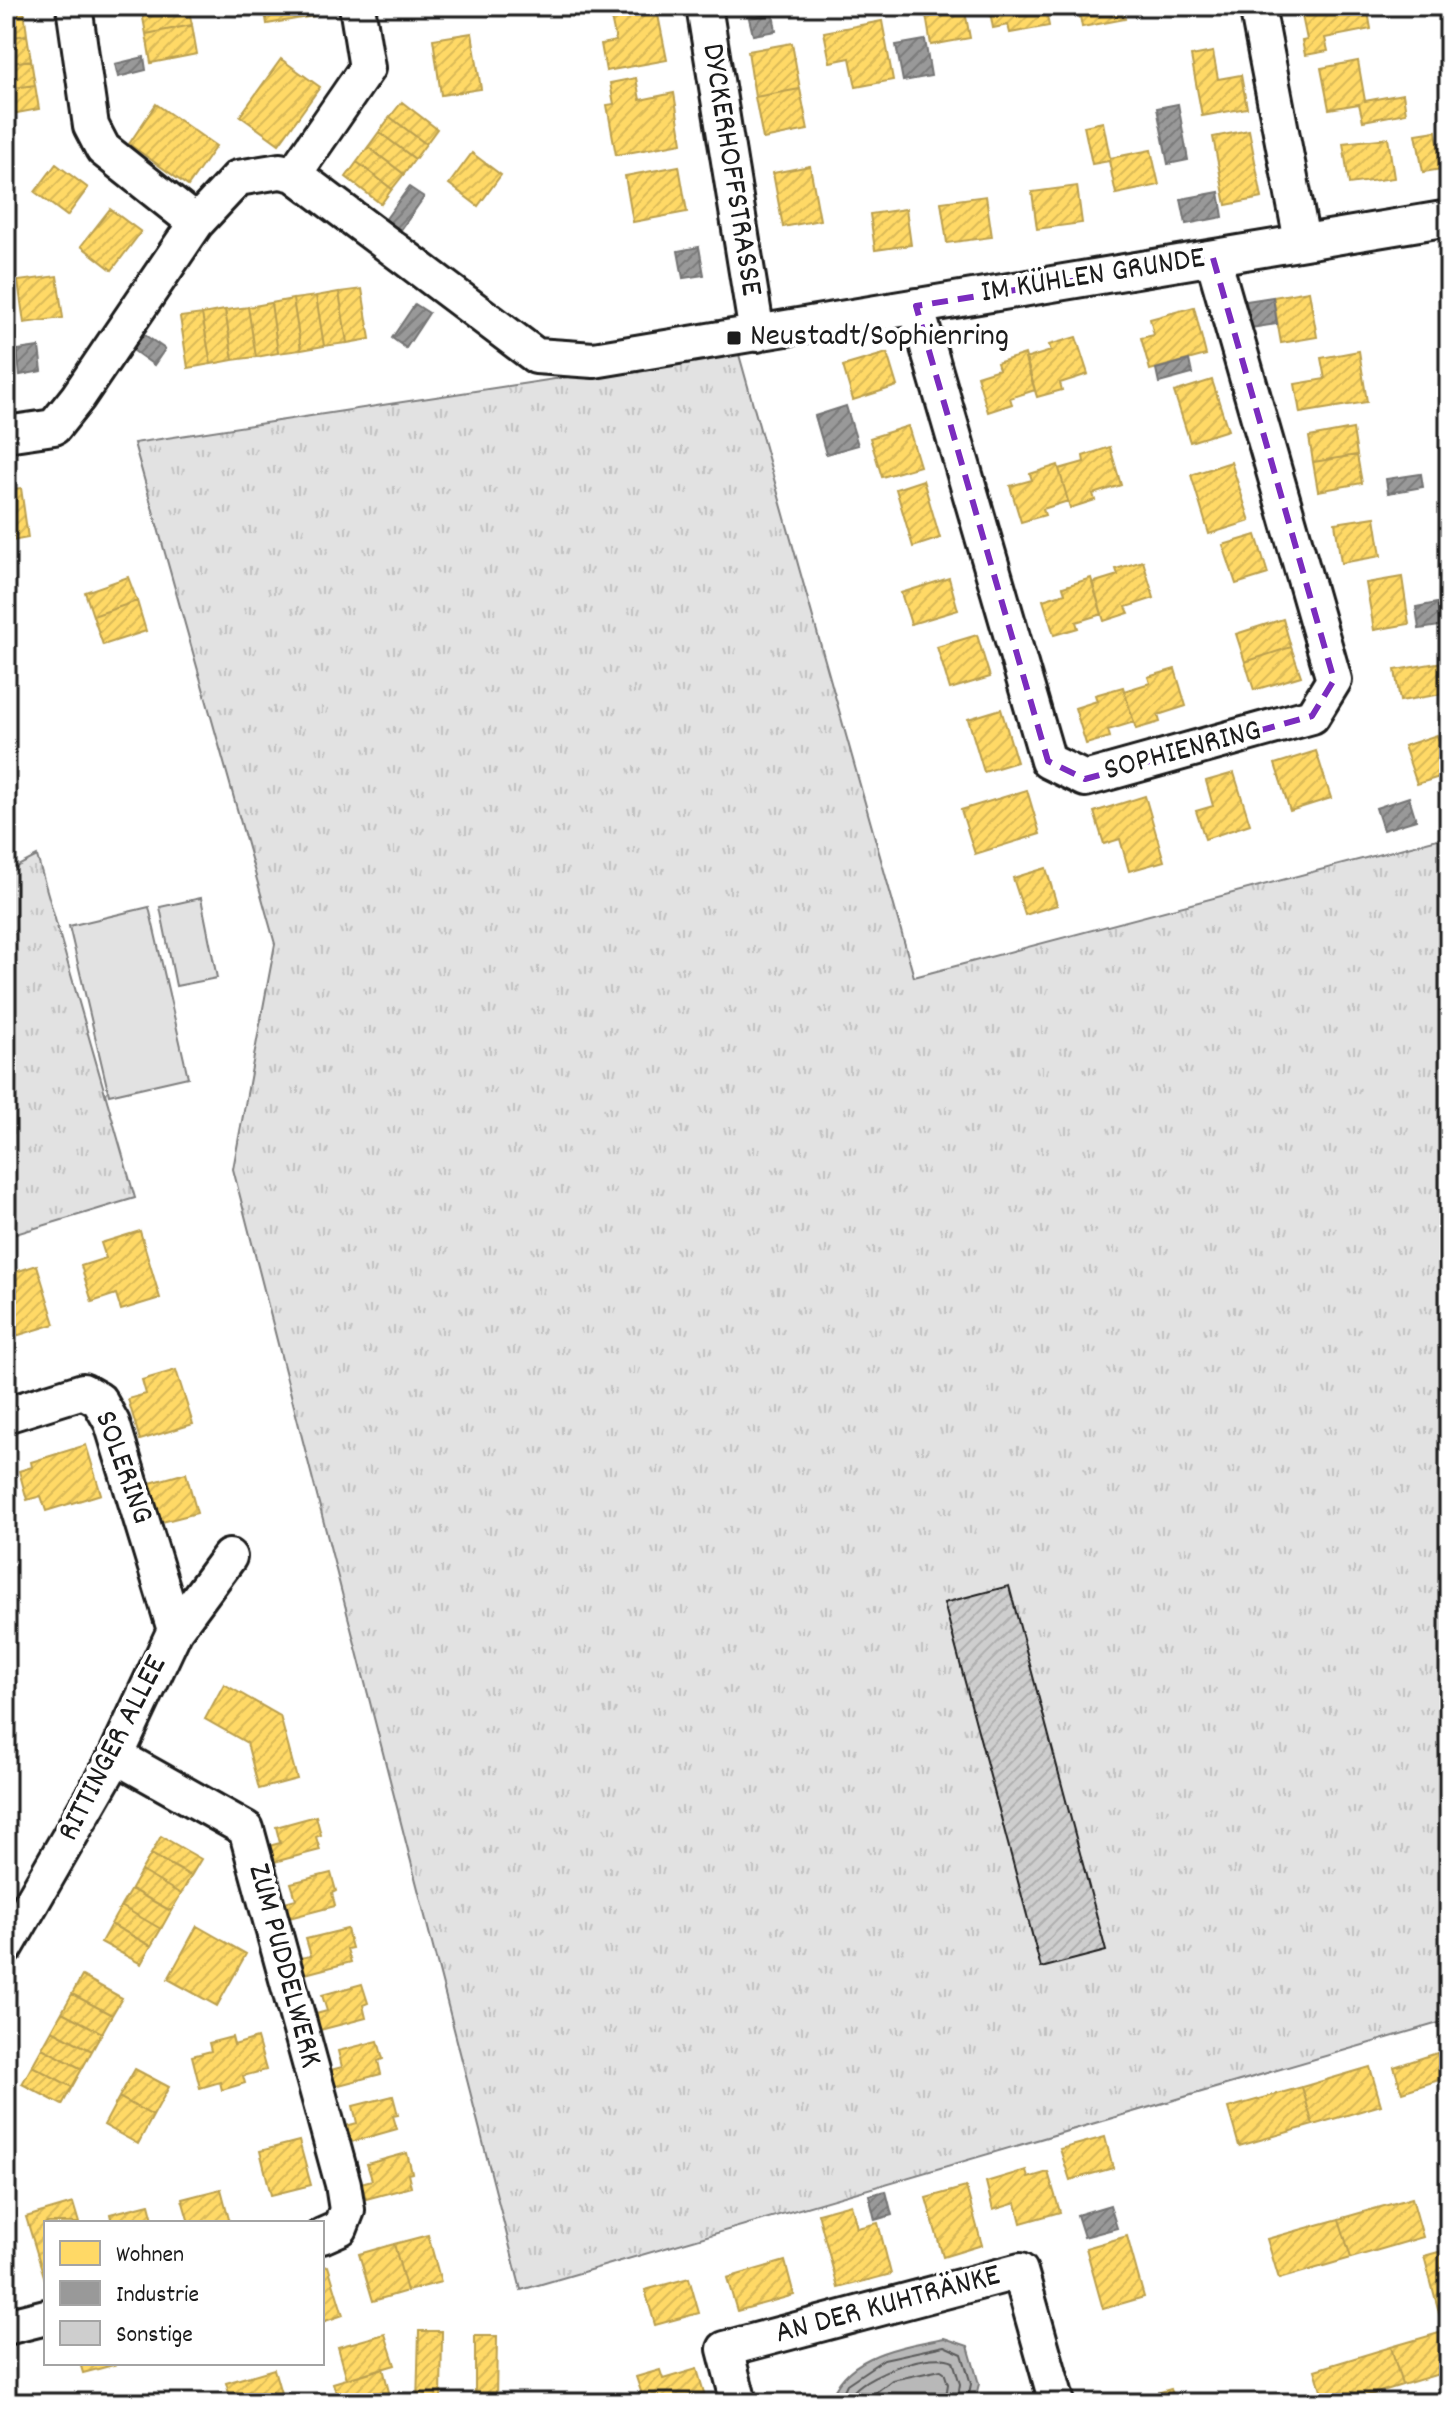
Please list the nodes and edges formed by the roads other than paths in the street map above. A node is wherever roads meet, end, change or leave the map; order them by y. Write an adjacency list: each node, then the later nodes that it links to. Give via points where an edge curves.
1 (74, 6): 7 (street, via 91,126 103,149)
2 (357, 6): 5 (street, via 367,68)
3 (704, 6): 11 (street, DYCKERHOFFSTRASSE)
4 (1257, 6): 8 (street)
5 (294, 174): 7 (street, via 238,178); 11 (street, IM KÜHLEN GRUNDE, via 536,356 594,360)
6 (1449, 218): 8 (street, IM KÜHLEN GRUNDE)
7 (196, 223): 12 (street, via 54,427)
8 (1302, 241): 9 (street, IM KÜHLEN GRUNDE)
9 (1213, 258): 10 (street, IM KÜHLEN GRUNDE); 10 (street, SOPHIENRING, via 1334,680 1312,716 1085,779 1048,761)
10 (916, 306): 11 (street, IM KÜHLEN GRUNDE)
11 (757, 334)
12 (6, 434)
13 (6, 1415): 15 (street, SOLERING, via 83,1391 99,1400 112,1423)
14 (229, 1557): 15 (street, RITTINGER ALLEE)
15 (175, 1630): 16 (street, RITTINGER ALLEE)
16 (116, 1756): 17 (street, RITTINGER ALLEE); 18 (street, ZUM PUDDELWERK, via 246,1829 343,2184 347,2210 340,2228)
17 (6, 1947)
18 (324, 2235)
19 (44, 2318): 20 (street)
20 (6, 2327)
21 (739, 2403): 22 (street, AN DER KUHTRÄNKE, via 725,2349 1020,2271)
22 (1057, 2403)

